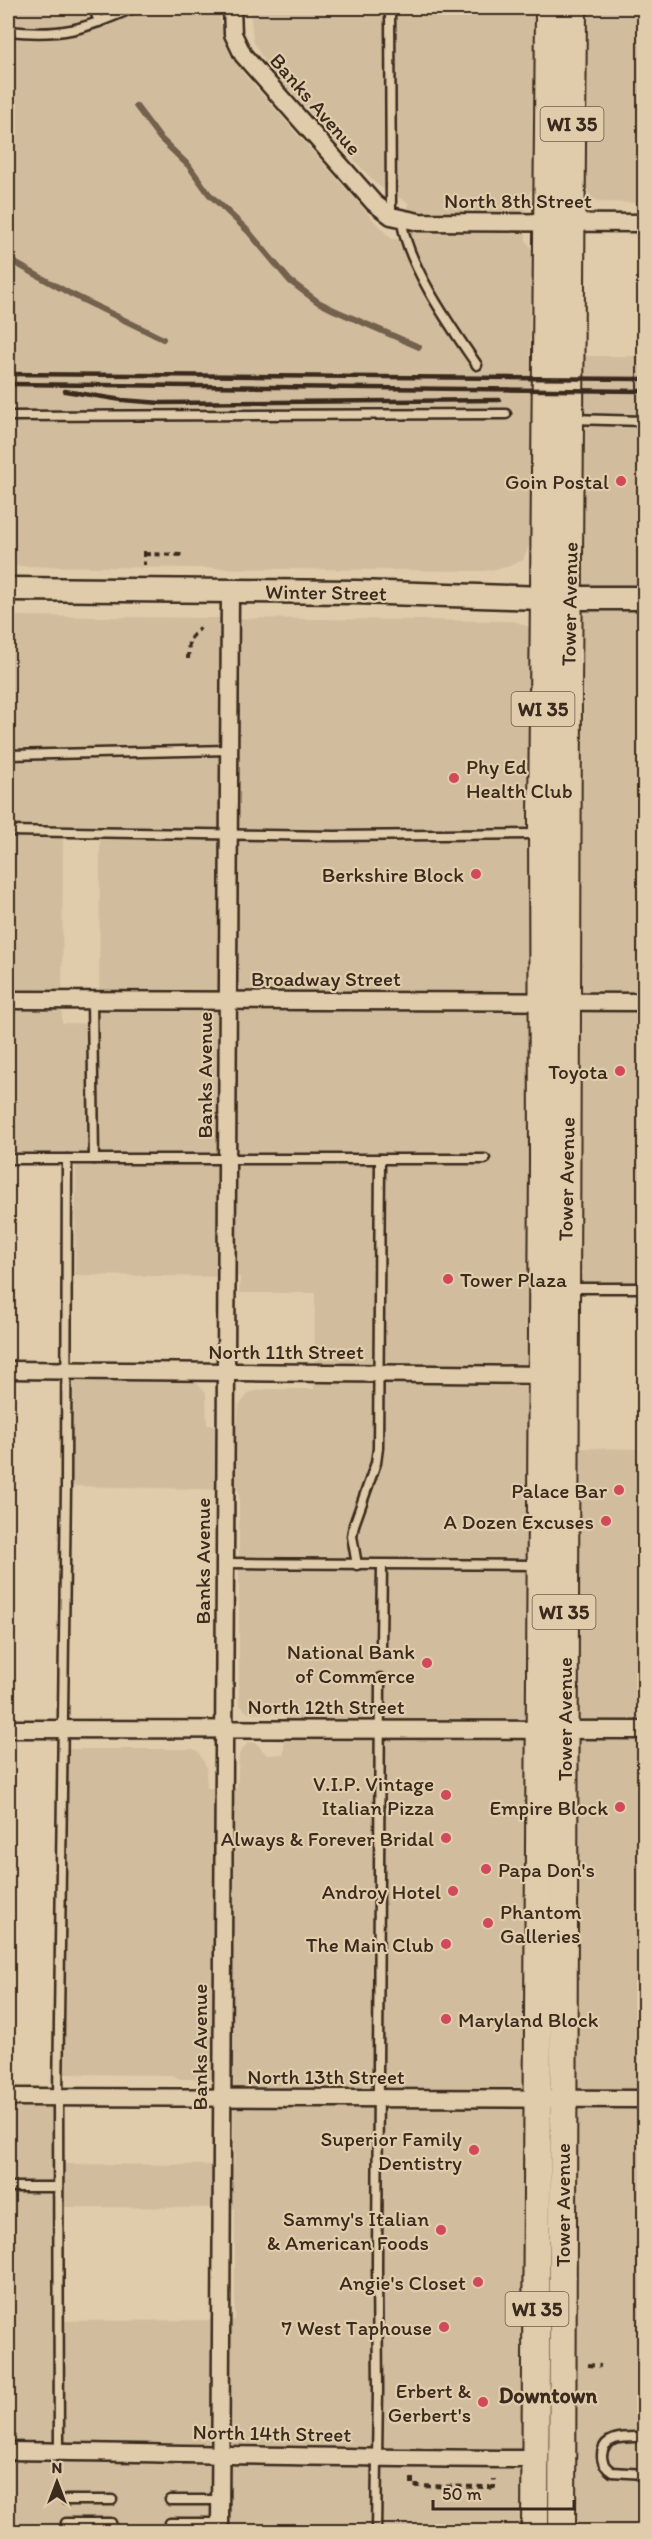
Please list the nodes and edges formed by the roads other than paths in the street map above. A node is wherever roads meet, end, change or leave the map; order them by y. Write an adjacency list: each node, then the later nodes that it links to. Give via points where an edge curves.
1 (94, 8): 7 (lane)
2 (133, 8): 7 (lane)
3 (232, 8): 9 (street, Banks Avenue, via 233,34 243,55 363,193)
4 (390, 8): 9 (lane)
5 (549, 8): 10 (main road, Tower Avenue / WI 35)
6 (573, 8): 10 (main road, Tower Avenue / WI 35)
7 (99, 22): 8 (lane, via 61,33)
8 (8, 31)
9 (397, 218): 10 (street, North 8th Street); 12 (lane, via 436,301)
10 (559, 223): 11 (street, North 8th Street); 15 (main road, Tower Avenue / WI 35); 19 (main road, Tower Avenue / WI 35)
11 (645, 223)
12 (477, 365)
13 (506, 414): 14 (lane)
14 (8, 416)
15 (571, 419): 16 (lane); 19 (main road, Tower Avenue / WI 35)
16 (645, 421)
17 (8, 589): 18 (street, Winter Street)
18 (230, 590): 19 (street, Winter Street); 21 (street, Banks Avenue)
19 (556, 598): 20 (street, Winter Street); 25 (main road, Tower Avenue / WI 35); 30 (main road, Tower Avenue / WI 35)
20 (645, 598)
21 (229, 750): 22 (lane); 24 (street, Banks Avenue)
22 (8, 755)
23 (8, 831): 24 (lane)
24 (228, 834): 25 (lane); 28 (street, Banks Avenue)
25 (542, 834): 29 (main road, Tower Avenue / WI 35)
26 (8, 1000): 27 (street, Broadway Street)
27 (92, 1000): 28 (street, Broadway Street); 34 (lane)
28 (227, 1000): 29 (street, Broadway Street); 35 (street, Banks Avenue)
29 (543, 1002): 30 (street, Broadway Street); 44 (main road, Tower Avenue / WI 35)
30 (568, 1002): 31 (street, Broadway Street); 38 (main road, Tower Avenue / WI 35)
31 (645, 1002)
32 (8, 1159): 33 (lane)
33 (68, 1159): 34 (lane); 41 (lane)
34 (94, 1159): 35 (lane)
35 (226, 1159): 36 (lane); 42 (street, Banks Avenue)
36 (380, 1159): 37 (lane); 43 (lane)
37 (485, 1159)
38 (565, 1288): 39 (lane); 44 (main road, Tower Avenue / WI 35)
39 (645, 1288)
40 (8, 1370): 41 (street, North 11th Street)
41 (68, 1371): 42 (street, North 11th Street); 54 (lane)
42 (225, 1373): 43 (street, North 11th Street); 45 (street, Banks Avenue)
43 (380, 1374): 44 (street, North 11th Street); 46 (lane, via 377,1456 353,1530)
44 (553, 1375): 48 (main road, Tower Avenue / WI 35); 52 (main road, Tower Avenue / WI 35)
45 (224, 1563): 46 (lane); 55 (street, Banks Avenue)
46 (357, 1565): 47 (lane)
47 (382, 1565): 48 (lane); 49 (lane)
48 (540, 1565): 52 (main road, Tower Avenue / WI 35)
49 (381, 1647)
50 (380, 1678): 51 (lane)
51 (380, 1729): 52 (street, North 12th Street); 55 (street, North 12th Street); 60 (lane)
52 (552, 1729): 56 (street, North 12th Street); 61 (main road, Tower Avenue / WI 35)
53 (8, 1730): 54 (street, North 12th Street)
54 (64, 1730): 55 (street, North 12th Street); 58 (lane)
55 (224, 1730): 59 (street, Banks Avenue)
56 (645, 1730)
57 (8, 2097): 58 (street, North 13th Street)
58 (58, 2097): 59 (street, North 13th Street); 64 (lane)
59 (221, 2098): 60 (street, North 13th Street); 68 (street, Banks Avenue)
60 (379, 2098): 61 (street, North 13th Street); 69 (lane)
61 (550, 2099): 62 (street, North 13th Street); 70 (main road, Tower Avenue / WI 35); 83 (main road, Tower Avenue / WI 35)
62 (645, 2099)
63 (8, 2187): 64 (lane)
64 (58, 2187): 67 (lane)
65 (645, 2437): 71 (lane, via 611,2440 602,2454 603,2464 612,2472)
66 (8, 2451): 67 (street, North 14th Street)
67 (59, 2452): 68 (street, North 14th Street)
68 (220, 2455): 69 (street, North 14th Street); 75 (street, Banks Avenue)
69 (378, 2458): 70 (street, North 14th Street); 80 (lane)
70 (535, 2459): 81 (main road, Tower Avenue / WI 35); 82 (main road, via 544,2460 549,2469)
71 (645, 2474)
72 (66, 2500): 73 (lane)
73 (112, 2500)
74 (170, 2500): 75 (lane)
75 (220, 2500): 79 (street, Banks Avenue)
76 (66, 2523): 77 (lane)
77 (111, 2523)
78 (170, 2523): 79 (lane)
79 (220, 2527)
80 (376, 2532)
81 (535, 2532)
82 (552, 2532)
83 (562, 2532)

